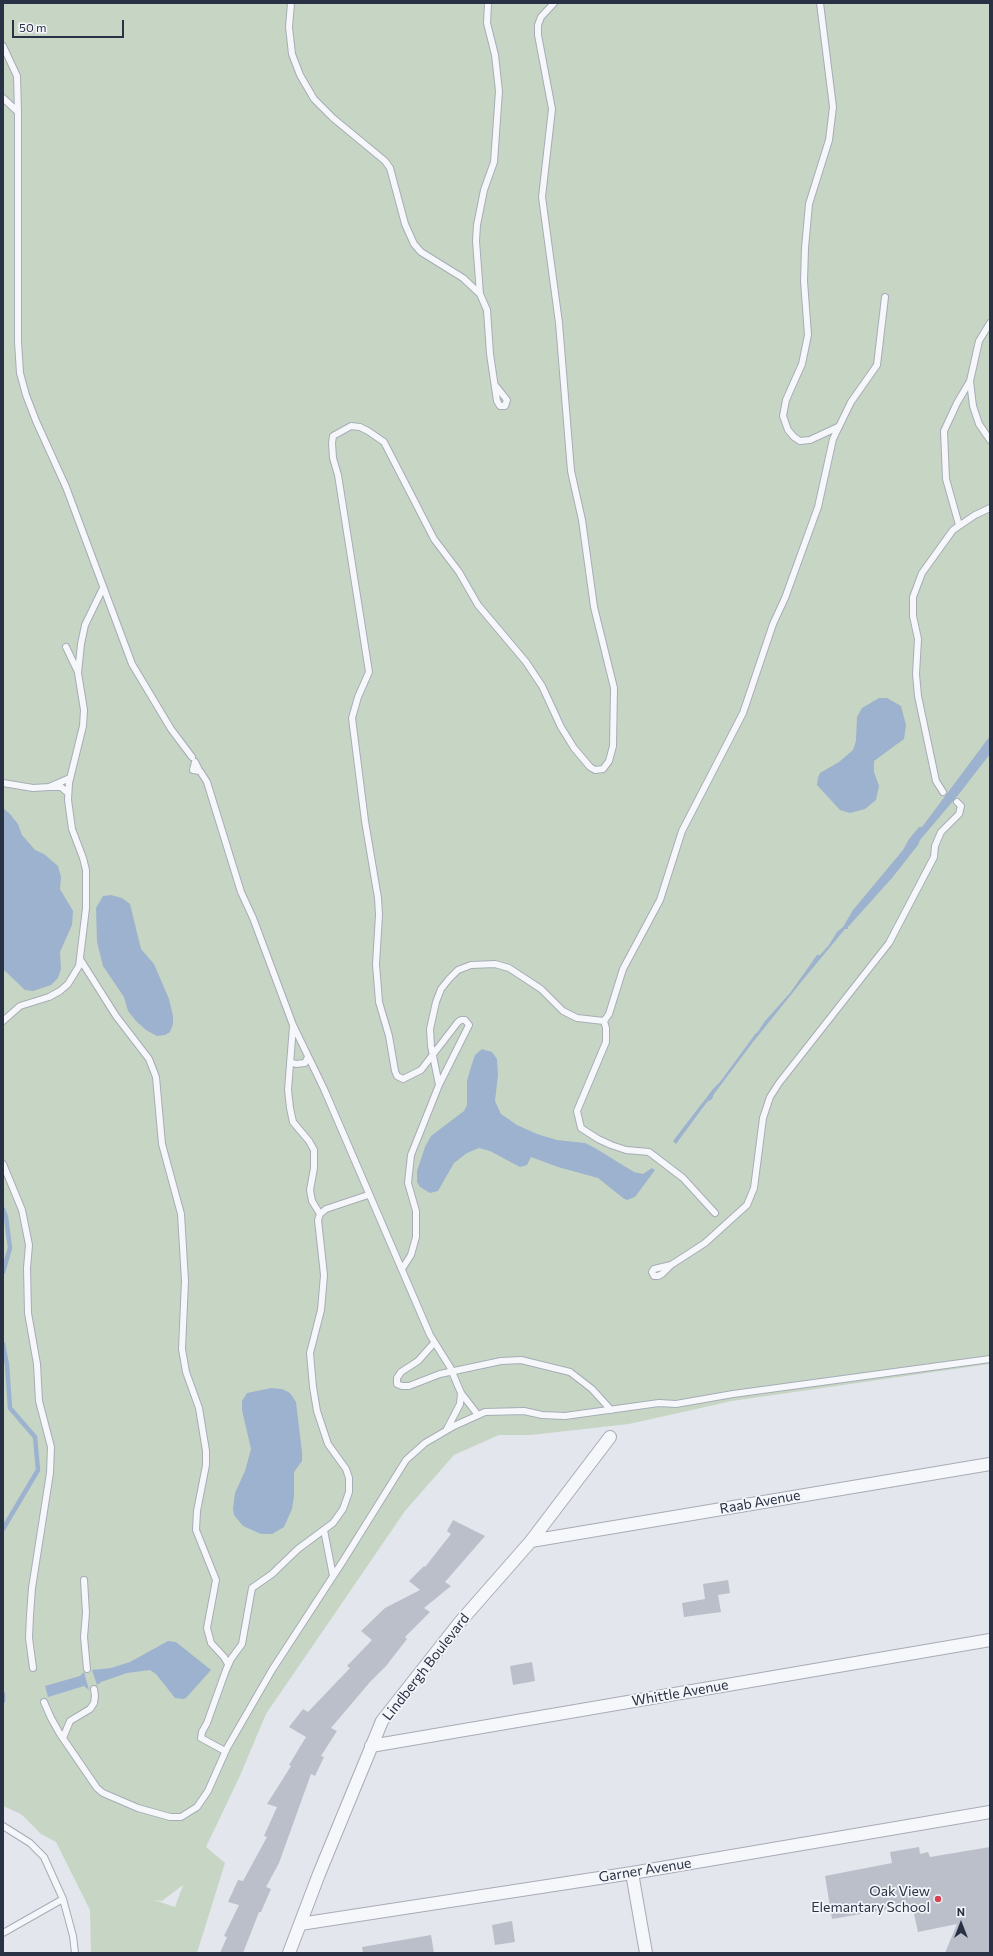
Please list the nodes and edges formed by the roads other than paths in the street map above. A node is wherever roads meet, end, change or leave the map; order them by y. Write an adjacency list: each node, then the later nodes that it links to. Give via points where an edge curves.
1 (291, 3): 8 (lane, via 289,27 292,54 300,75 314,99 333,118 378,153 390,168 405,224 414,244 421,252 463,278)
2 (488, 3): 8 (lane, via 487,23 495,55 499,99 494,162 484,190 477,225)
3 (554, 3): 32 (lane, via 541,17 538,25 552,109 542,197 559,323 571,471 582,520 594,607 614,688 613,746 609,761 603,769 595,770 590,767 574,748 542,686 526,662 478,605 459,572 434,539 384,442 360,427 351,426 333,436 332,443 369,672 352,718 378,898 376,964 379,1002 397,1076 403,1079 416,1074 426,1067)
4 (820, 3): 13 (lane, via 833,107 829,140 809,211 804,281 808,335 802,364 786,400 784,416 788,430 800,441 810,440)
5 (3, 46): 7 (lane, via 17,76)
6 (3, 98): 7 (lane)
7 (18, 112): 17 (lane, via 20,373 36,421 66,487)
8 (480, 294): 12 (lane, via 487,310 490,354 497,401 500,406 505,406 507,400)
9 (885, 296): 13 (lane, via 877,365)
10 (990, 323): 11 (lane, via 978,341)
11 (970, 381): 14 (lane, via 973,406 979,424); 16 (lane, via 944,431 946,479)
12 (495, 385)
13 (838, 426): 30 (lane, via 827,461 818,507 742,713 684,825 660,900 623,969 609,1014)
14 (990, 440)
15 (990, 508): 16 (lane)
16 (959, 525): 25 (lane, via 922,573 912,603 918,639 918,696 936,781)
17 (103, 588): 19 (lane, via 85,625); 20 (lane, via 132,664 171,729)
18 (66, 646): 19 (lane)
19 (78, 673): 22 (lane, via 84,710 83,726)
20 (192, 757)
21 (198, 768): 31 (lane, via 194,762 193,770 200,771 207,782 241,892)
22 (70, 778): 24 (lane); 26 (lane)
23 (3, 783): 24 (lane, via 33,788)
24 (49, 787): 26 (lane, via 61,787)
25 (943, 792)
26 (68, 793): 28 (lane, via 72,830 86,870 86,908)
27 (957, 802): 40 (lane, via 961,806 959,814 941,832 934,857 881,956 770,1097 763,1118 754,1188 747,1205 705,1243)
28 (80, 959): 29 (lane, via 68,984 49,996 20,1006); 56 (lane, via 116,1016 149,1059 156,1077 162,1144 181,1214 185,1281 182,1349 186,1372 199,1408 206,1451 196,1530 216,1580 207,1628 211,1643)
29 (3, 1021)
30 (604, 1021): 32 (lane, via 577,1018 563,1011 541,989 509,968 495,964 471,965 458,970 441,989 430,1029); 38 (lane, via 606,1042 577,1111 581,1128 598,1140 611,1145 626,1150 649,1152 683,1178)
31 (293, 1025): 33 (lane); 34 (lane)
32 (434, 1056): 35 (lane); 35 (lane, via 458,1022 468,1022 466,1034)
33 (308, 1057): 34 (lane, via 305,1063); 37 (lane)
34 (290, 1062): 39 (lane, via 290,1108 293,1122 310,1141 314,1150 310,1190 312,1201)
35 (439, 1085): 41 (lane, via 411,1155 408,1183 416,1211 416,1237 411,1255)
36 (3, 1164): 57 (lane, via 22,1210 29,1245 28,1313 37,1364 39,1401 51,1447 50,1473 32,1588 29,1638)
37 (368, 1195): 39 (lane, via 326,1209); 41 (lane)
38 (715, 1213)
39 (320, 1214): 51 (lane, via 318,1220 324,1275 323,1298 310,1353 311,1363 317,1411 328,1444 346,1469 349,1478 349,1492 343,1509 334,1523)
40 (671, 1265)
41 (402, 1269): 42 (lane)
42 (434, 1343): 44 (lane); 44 (lane, via 418,1361 401,1372 396,1378 397,1384 409,1386)
43 (990, 1359): 46 (lane, via 676,1404 660,1403)
44 (452, 1372): 45 (lane); 46 (lane, via 501,1361 522,1360 553,1367 570,1372 579,1378)
45 (461, 1393): 47 (lane); 48 (lane, via 458,1410)
46 (611, 1410): 47 (lane, via 566,1416 524,1411 485,1412)
47 (478, 1415): 48 (lane)
48 (446, 1430): 53 (lane, via 425,1443 406,1460)
49 (610, 1437): 52 (street, Lindbergh Boulevard)
50 (990, 1464): 52 (street, Raab Avenue)
51 (324, 1530): 53 (lane); 56 (lane, via 252,1588 242,1644)
52 (531, 1541): 62 (street, Lindbergh Boulevard, via 460,1622 404,1692 382,1721)
53 (332, 1576): 63 (lane, via 272,1670)
54 (84, 1580): 58 (lane)
55 (990, 1640): 62 (street, Whittle Avenue)
56 (228, 1664): 63 (lane, via 202,1732 202,1738)
57 (33, 1668)
58 (87, 1669)
59 (94, 1689): 61 (lane, via 94,1703 90,1709 70,1721)
60 (44, 1702): 61 (lane)
61 (63, 1738): 63 (lane, via 103,1793 138,1808 170,1817 181,1817 197,1807 208,1791)
62 (371, 1746): 68 (street, Lindbergh Boulevard)
63 (226, 1751)
64 (990, 1812): 66 (street, Garner Avenue)
65 (3, 1826): 67 (lane, via 30,1843 44,1857)
66 (632, 1873): 68 (street, Garner Avenue); 72 (street)
67 (63, 1899): 69 (lane); 70 (lane)
68 (300, 1924): 71 (street, Lindbergh Boulevard)
69 (3, 1933)
70 (75, 1953)
71 (289, 1953)
72 (646, 1953)

